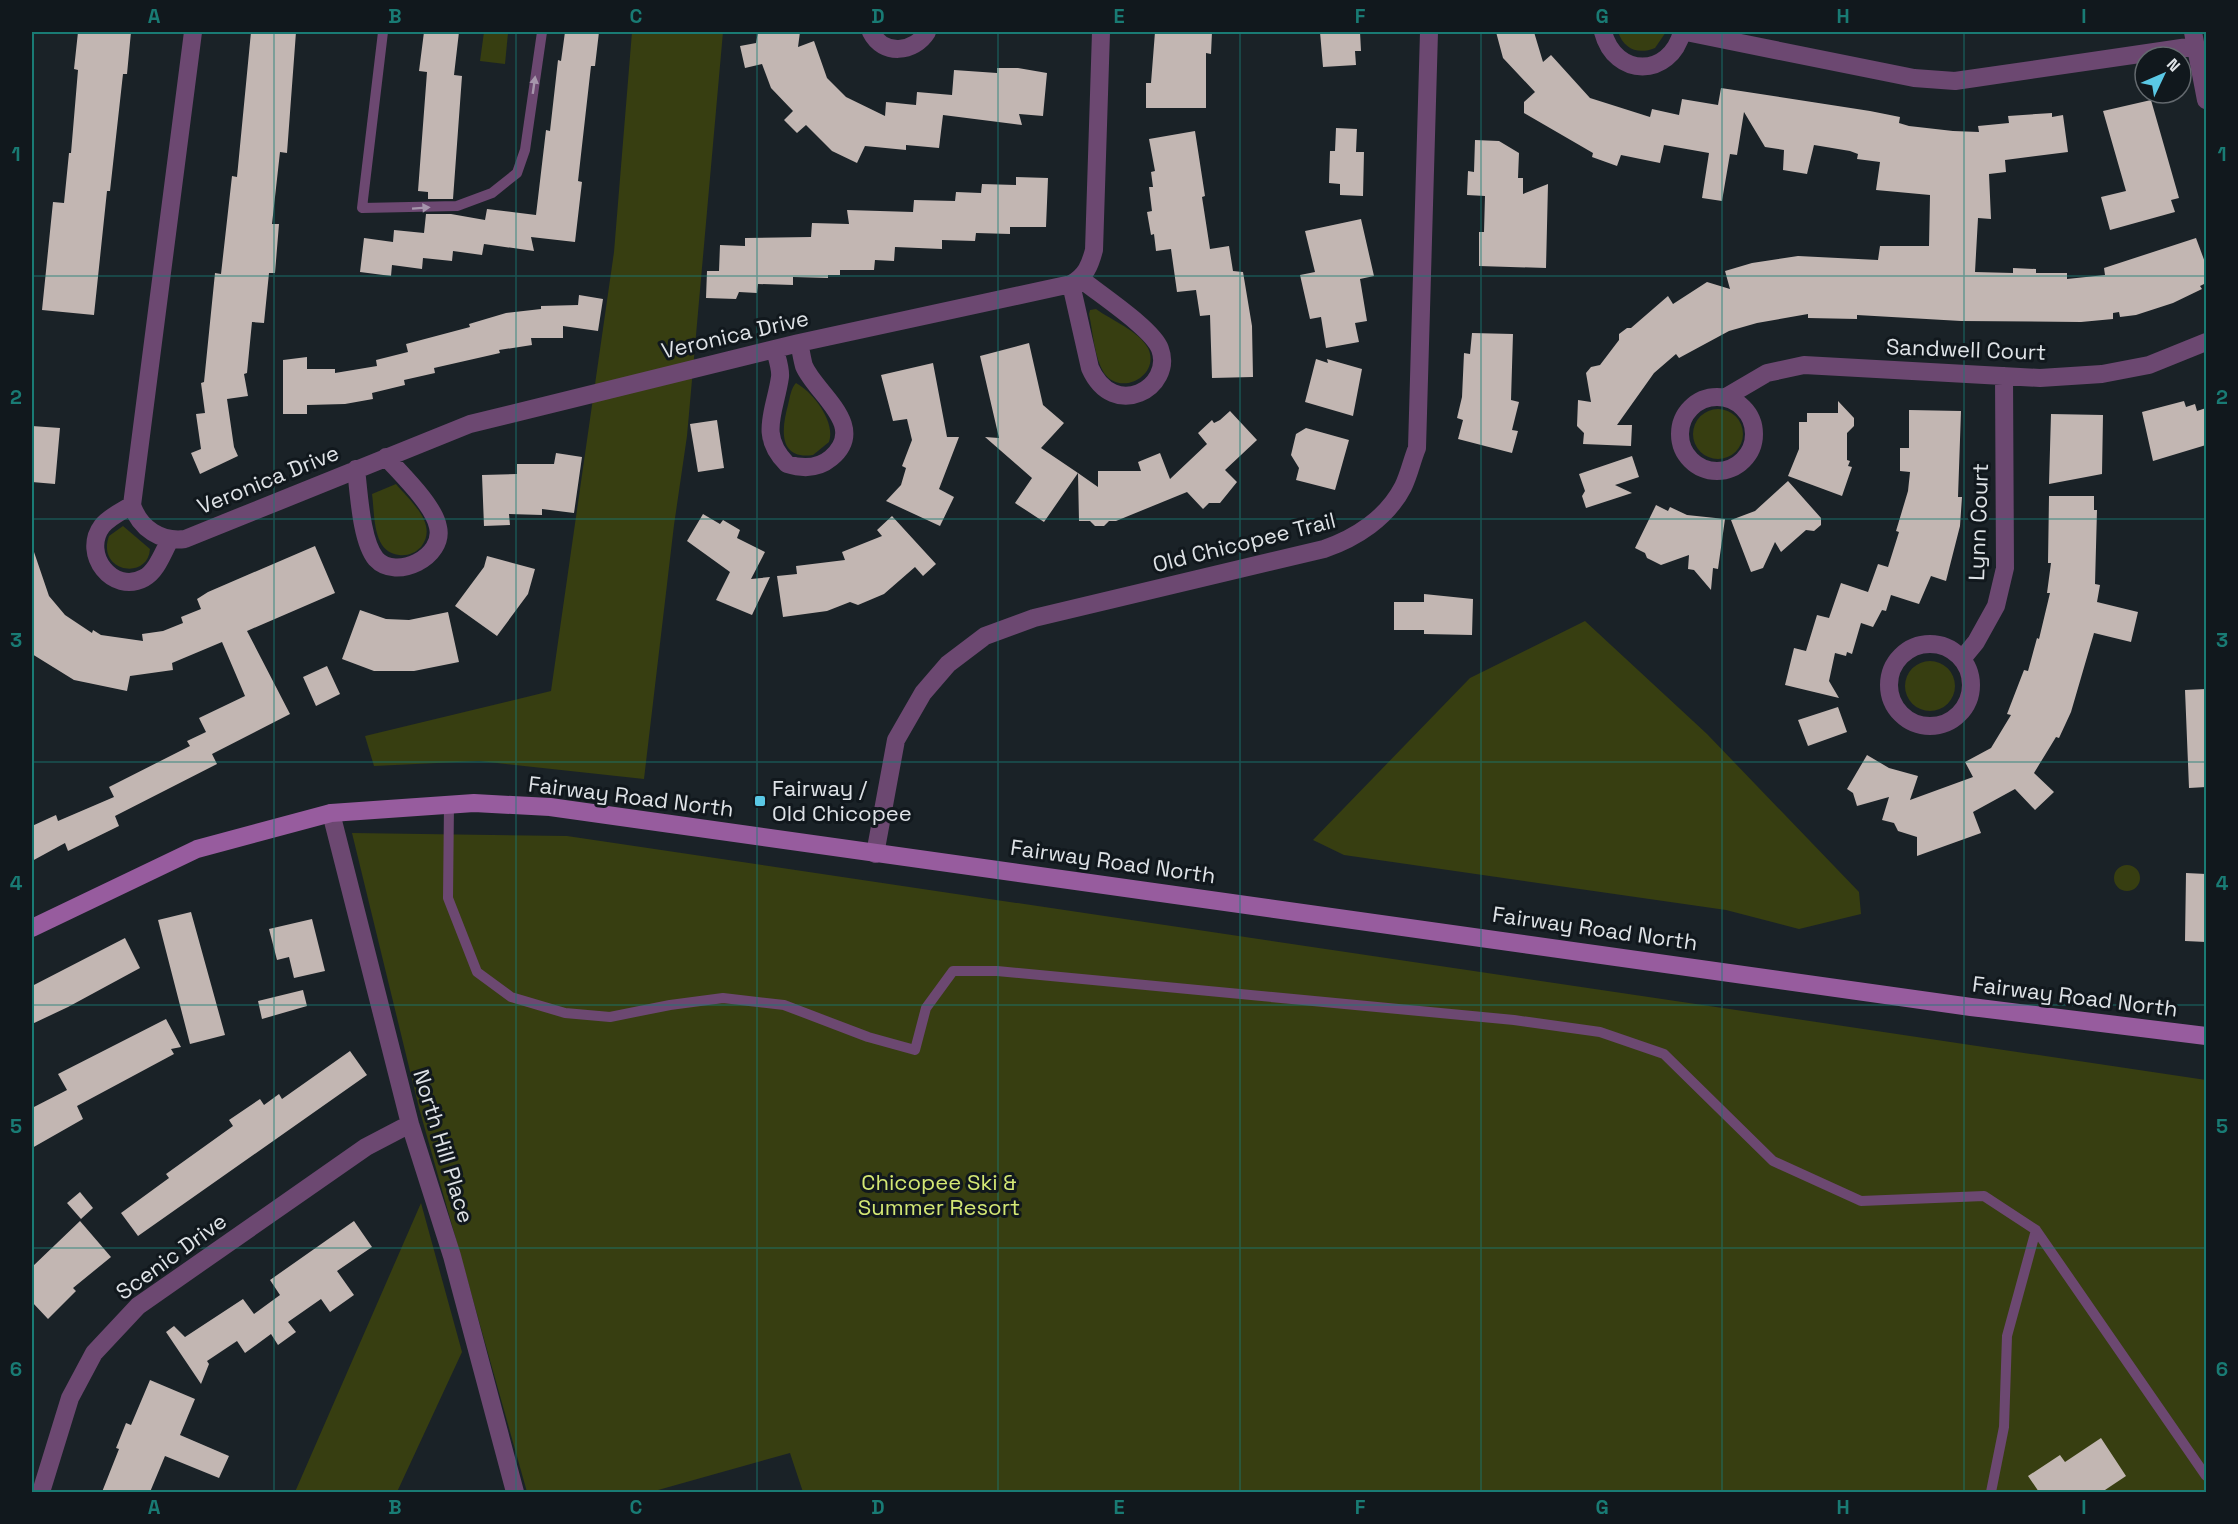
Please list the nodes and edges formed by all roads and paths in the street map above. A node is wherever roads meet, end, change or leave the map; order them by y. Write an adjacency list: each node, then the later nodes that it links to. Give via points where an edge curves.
1 (193, 32): 20 (street)
2 (383, 32): 3 (lane, one-way to 3, via 362,208 457,206 492,193 517,173 525,150)
3 (542, 32)
4 (871, 32): 5 (street, via 882,45 902,50 920,41)
5 (927, 32)
6 (1101, 32): 12 (street, via 1094,250 1089,266)
7 (1429, 32): 25 (street, Old Chicopee Trail, via 1417,448 1403,488 1369,526 1351,539 1324,549 1034,618 985,636 948,664 929,686 896,740)
8 (1603, 32): 9 (street, via 1613,53 1635,66 1661,62 1675,49)
9 (1684, 32): 10 (street, via 1914,78 1955,81)
10 (2194, 39): 11 (street)
11 (2206, 100)
12 (1076, 281): 12 (street, via 1095,380 1120,397 1140,393 1156,379 1162,359 1160,349 1149,333); 14 (street, Veronica Drive)
13 (2206, 342): 16 (street, Sandwell Court, via 2172,358 2128,371 2040,378)
14 (799, 343): 15 (street, Veronica Drive); 15 (street, via 805,368 833,405 843,426 843,437 834,456 815,466 787,464 771,443 771,420 781,374)
15 (775, 350): 18 (street, Veronica Drive, via 470,424)
16 (2004, 376): 17 (street, Sandwell Court, via 1804,365 1767,373); 22 (street, Lynn Court, via 2005,568 1996,606)
17 (1726, 397): 17 (street, Sandwell Court, via 1707,398 1691,407 1680,429 1685,453 1704,469 1716,472 1739,465 1754,445 1753,421 1737,402)
18 (387, 457): 19 (street, Veronica Drive); 19 (street, via 438,527 432,549 415,563 391,567 373,554)
19 (356, 469): 21 (street, Veronica Drive, via 185,539)
20 (132, 505): 21 (street, via 146,528); 21 (street, via 106,522 97,535 95,556 108,574 127,582 144,578)
21 (170, 540)
22 (1962, 660): 22 (street, via 1941,646 1929,644 1905,653 1891,674 1889,687 1898,711 1923,726 1950,721 1969,700 1969,672)
23 (449, 804): 24 (main road, Fairway Road North); 25 (main road, Fairway Road North, via 550,807); 29 (lane, via 448,898 477,972 511,997 565,1013 610,1017 723,998 784,1005 915,1050 926,1008 953,971 997,971 1503,1019 1600,1032 1664,1054 1773,1161 1861,1202 1984,1196)
24 (332, 813): 26 (main road, Fairway Road North, via 197,849); 28 (street, North Hill Place)
25 (875, 854): 27 (main road, Fairway Road North, via 1971,1007)
26 (32, 928)
27 (2206, 1036)
28 (410, 1124): 31 (street, Scenic Drive, via 366,1147 138,1306 94,1353 70,1398); 32 (street, North Hill Place, via 452,1256)
29 (2036, 1230): 30 (lane); 33 (lane, via 2007,1336 2004,1427)
30 (2206, 1476)
31 (40, 1492)
32 (515, 1492)
33 (1991, 1492)

